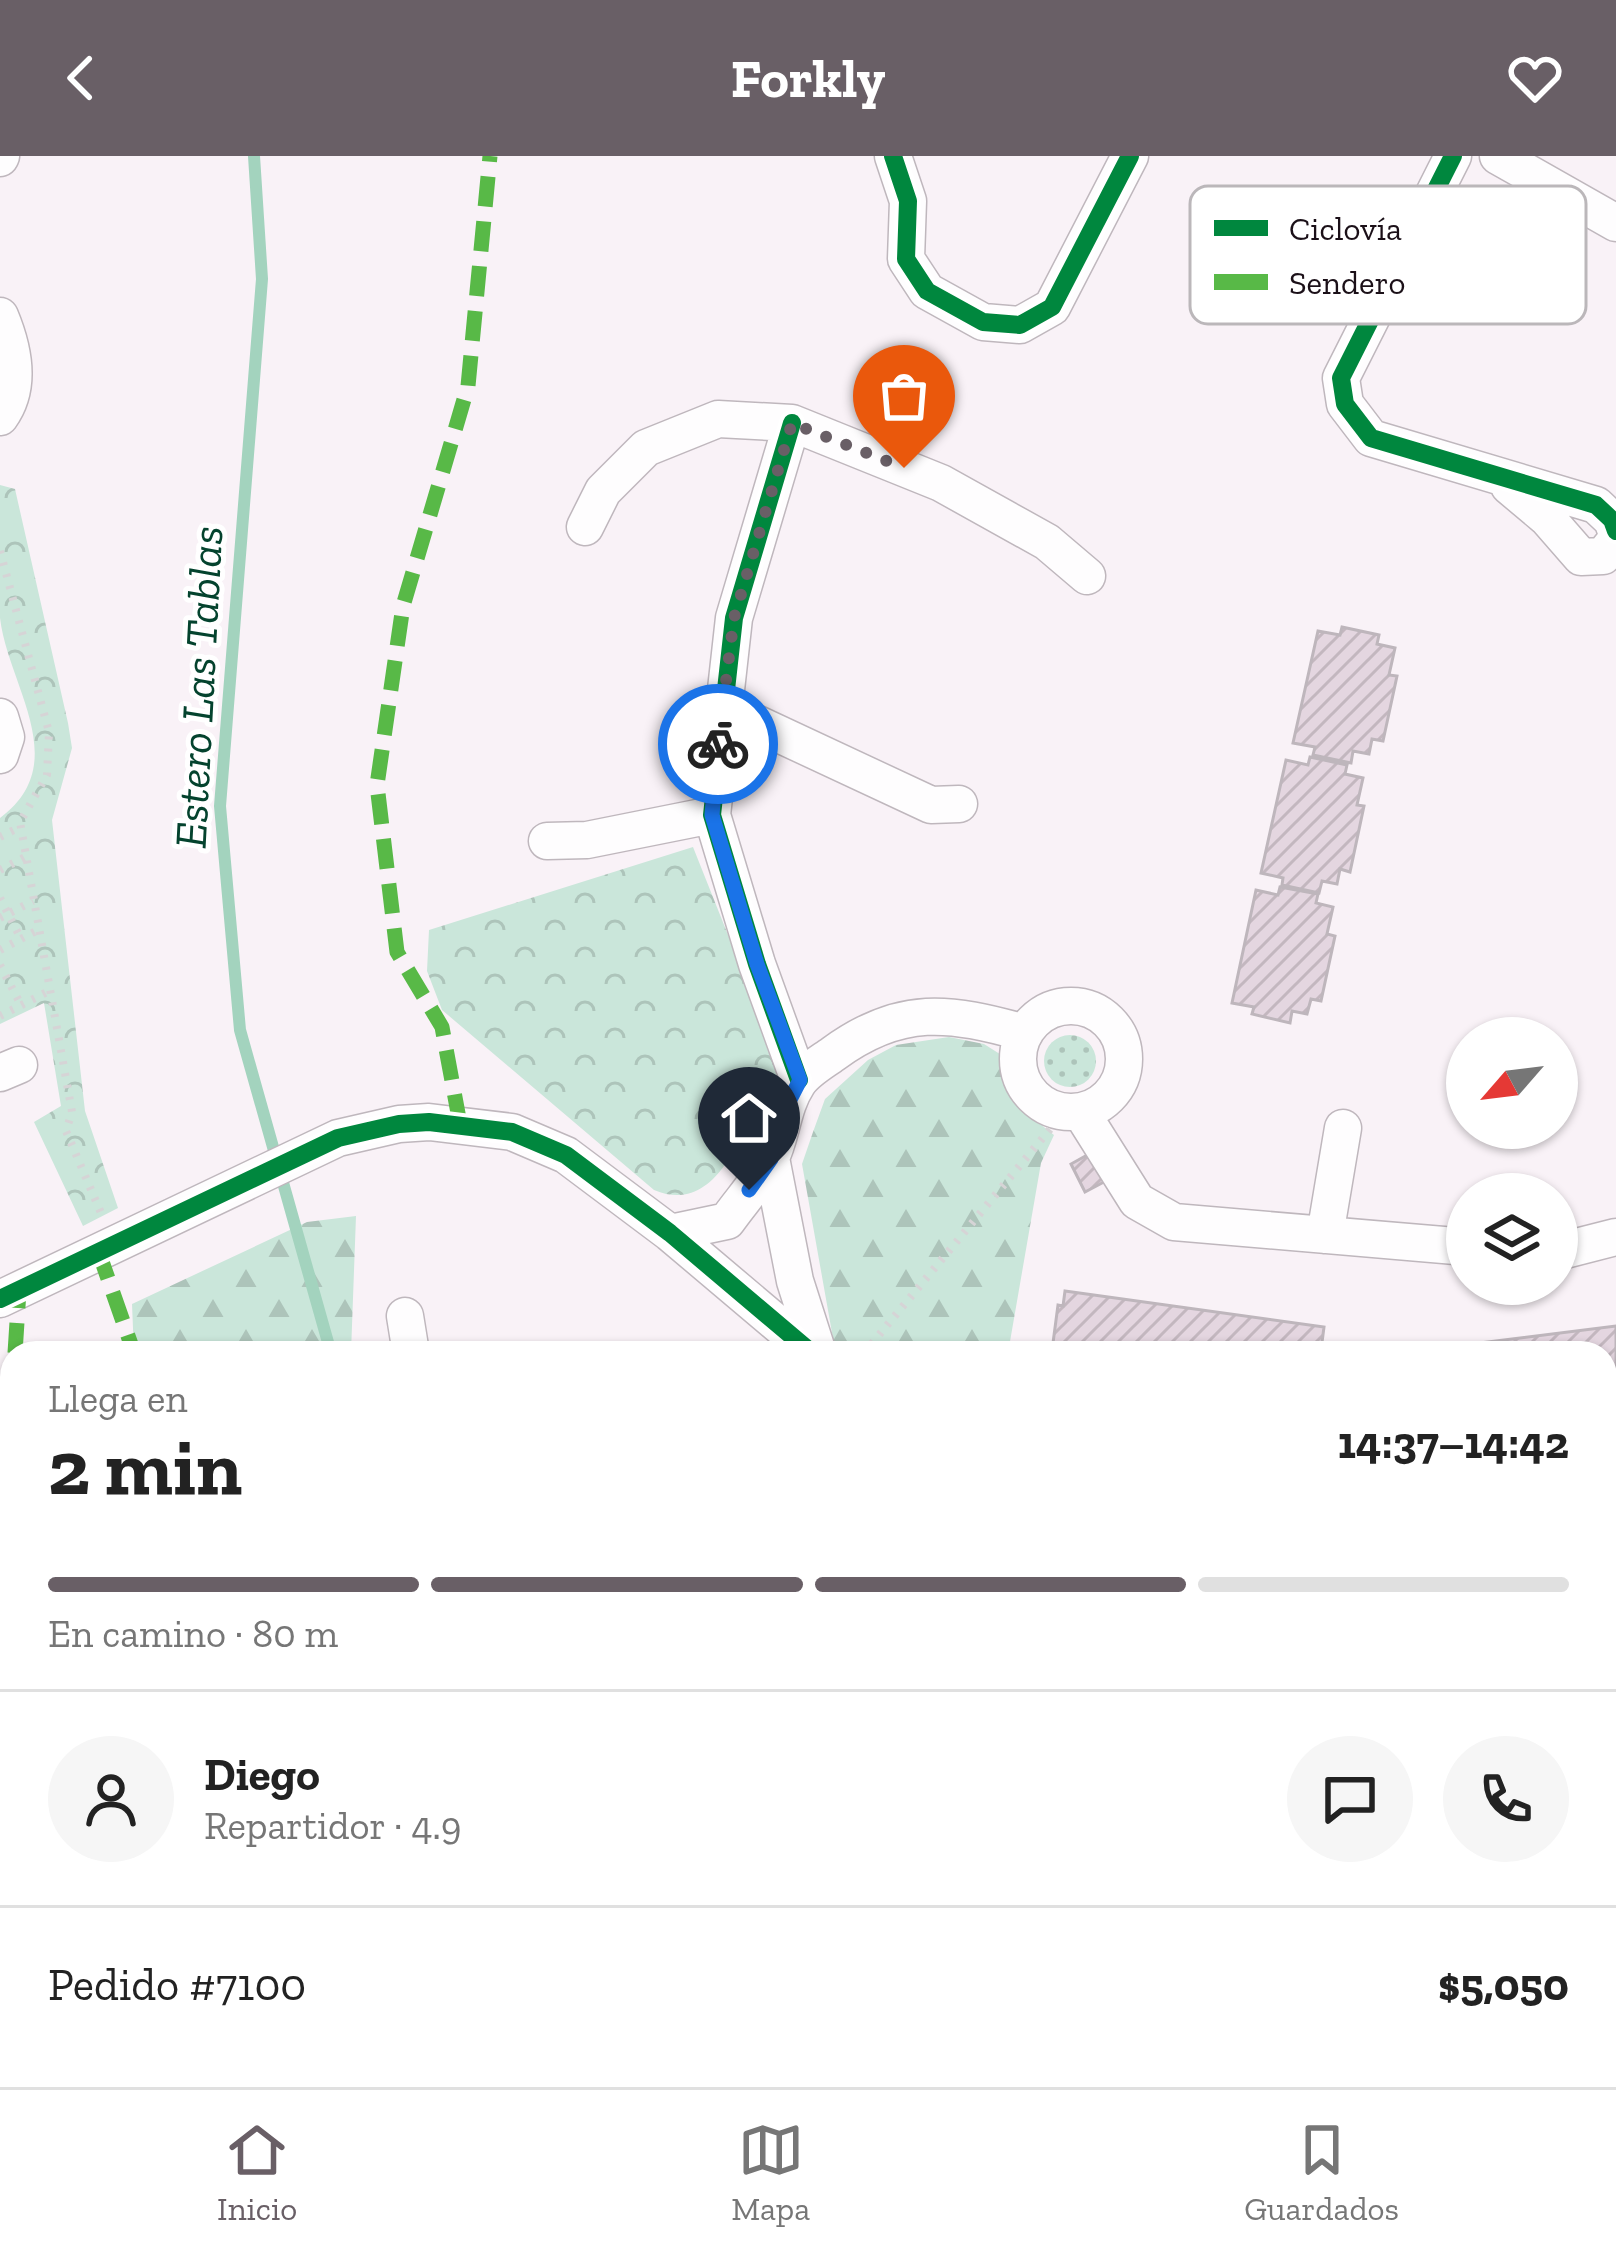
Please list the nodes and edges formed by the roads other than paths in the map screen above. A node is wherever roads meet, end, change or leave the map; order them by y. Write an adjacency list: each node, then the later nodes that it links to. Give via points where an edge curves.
1 (893, 156): 2 (street, via 908,201 906,259 927,291 982,322 1020,325 1052,307)
2 (1130, 156)
3 (1453, 156): 5 (street)
4 (1498, 156): 6 (street)
5 (1438, 186)
6 (1553, 186)
7 (1586, 204): 8 (street)
8 (1614, 219)
9 (0, 316): 11 (street, via 14,374)
10 (1368, 324): 14 (street, via 1341,377 1346,404 1371,438 1502,480 1581,556 1603,556)
11 (0, 417)
12 (792, 423): 13 (street, via 718,418 646,448 603,491); 15 (street, via 941,484 1047,542); 16 (street, via 734,618)
13 (585, 527)
14 (1616, 536)
15 (1087, 576)
16 (721, 707): 19 (street, via 931,805); 20 (street)
17 (0, 717): 18 (street)
18 (0, 755)
19 (959, 804)
20 (712, 815): 21 (street); 23 (street)
21 (547, 841)
22 (1025, 1033): 23 (street, via 964,1016 904,1020 854,1039); 24 (street, via 1018,1066 1024,1083 1034,1096); 24 (street, via 1068,1006 1114,1028 1121,1079 1112,1094)
23 (800, 1080): 26 (street)
24 (1073, 1112): 29 (street, via 1137,1201 1174,1222)
25 (1343, 1128): 29 (street)
26 (771, 1159): 27 (street); 34 (street)
27 (727, 1221): 28 (street); 33 (street)
28 (670, 1233): 33 (street); 35 (street, via 566,1155 512,1132 400,1124 338,1138)
29 (1325, 1235): 31 (street)
30 (1616, 1237): 32 (street)
31 (1446, 1245)
32 (1578, 1247)
33 (724, 1279): 37 (street)
34 (795, 1281): 37 (street); 40 (street)
35 (0, 1299)
36 (405, 1316): 38 (street)
37 (768, 1317): 39 (street)
38 (409, 1341)
39 (794, 1341)
40 (803, 1341)

